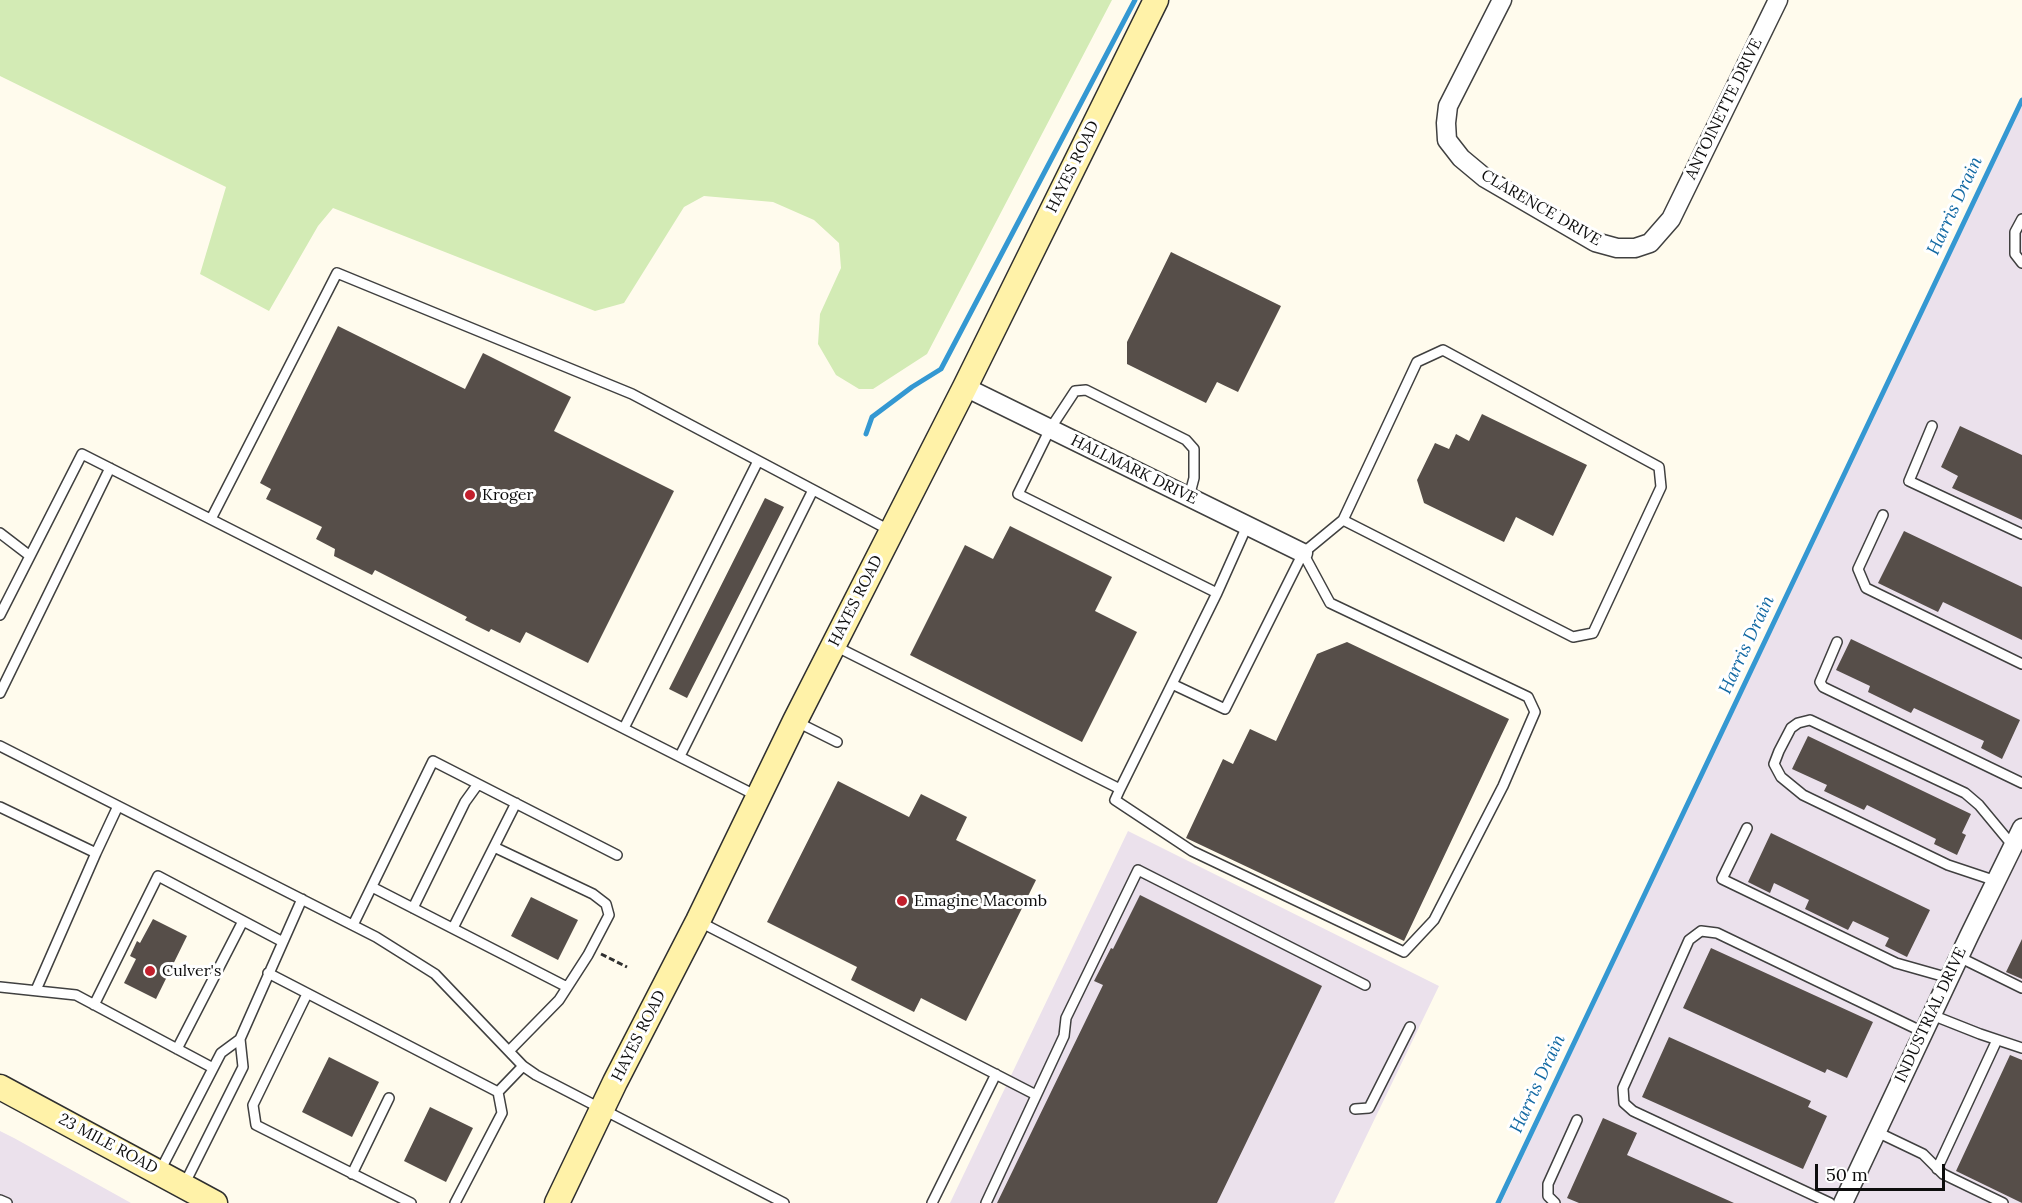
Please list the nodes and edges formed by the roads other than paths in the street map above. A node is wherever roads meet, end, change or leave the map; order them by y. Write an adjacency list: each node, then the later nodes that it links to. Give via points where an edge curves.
1 (1156, 0): 7 (street, HAYES ROAD)
2 (1502, 0): 4 (street, CLARENCE DRIVE, via 1448,106 1447,140 1485,178 1595,242 1635,248 1650,243)
3 (1778, 0): 4 (street, ANTOINETTE DRIVE)
4 (1671, 219)
5 (2022, 219): 6 (lane, via 2015,232 2015,254)
6 (2022, 263)
7 (965, 387): 9 (street, HALLMARK DRIVE); 18 (street, HAYES ROAD)
8 (1932, 426): 20 (lane, via 1909,481)
9 (1050, 429): 13 (street, HALLMARK DRIVE); 13 (lane, via 1075,391 1086,390 1186,440 1194,449 1194,478); 23 (lane, via 1018,494)
10 (758, 461): 12 (lane); 15 (lane, via 632,394 337,273); 32 (lane)
11 (110, 468): 15 (lane); 22 (lane, via 82,454); 30 (lane)
12 (813, 490): 18 (lane); 35 (lane)
13 (1189, 497): 17 (street, HALLMARK DRIVE)
14 (1883, 516): 28 (lane, via 1858,568 1866,588)
15 (212, 519): 32 (lane)
16 (1343, 520): 16 (lane, via 1417,362 1443,350 1659,467 1661,487 1593,633 1573,637); 21 (lane)
17 (1247, 526): 21 (street, HALLMARK DRIVE); 23 (lane)
18 (892, 532): 27 (street, HAYES ROAD)
19 (0, 533): 22 (lane)
20 (2022, 534)
21 (1303, 553): 29 (lane, via 1225,709); 38 (lane, via 1330,603 1511,687 1528,697 1535,712 1503,786 1434,920 1404,952 1192,851 1115,800)
22 (30, 556): 24 (lane)
23 (1217, 593): 29 (lane)
24 (4, 597): 25 (lane)
25 (0, 615)
26 (1837, 642): 36 (lane, via 1822,676 1823,687)
27 (833, 645): 31 (street, HAYES ROAD); 38 (lane)
28 (2022, 664)
29 (1173, 684): 38 (lane)
30 (0, 693)
31 (795, 721): 33 (lane); 39 (street, HAYES ROAD)
32 (624, 728): 35 (lane)
33 (837, 742)
34 (0, 746): 41 (lane)
35 (680, 756): 39 (lane)
36 (2022, 783)
37 (478, 784): 40 (lane); 50 (lane, via 433,761); 52 (lane, via 465,802)
38 (1120, 789)
39 (757, 796): 54 (street, HAYES ROAD)
40 (516, 803): 46 (lane); 48 (lane)
41 (118, 806): 47 (lane); 51 (lane)
42 (0, 807): 47 (lane)
43 (1747, 828): 60 (lane, via 1722,879 1896,963)
44 (2022, 828): 45 (street, INDUSTRIAL DRIVE)
45 (2013, 846): 49 (street, INDUSTRIAL DRIVE); 49 (lane, via 1965,793 1810,720 1791,728 1779,751 1774,764 1781,777 1803,795 1948,865)
46 (494, 847): 56 (lane); 63 (lane, via 593,894 606,904 609,915)
47 (96, 853): 65 (lane)
48 (617, 855)
49 (1996, 881): 58 (street, INDUSTRIAL DRIVE)
50 (372, 887): 52 (lane); 55 (lane)
51 (302, 899): 55 (lane); 57 (lane)
52 (413, 908): 56 (lane)
53 (243, 921): 57 (lane); 67 (lane, via 158,876); 74 (lane)
54 (698, 921): 78 (lane); 84 (street, HAYES ROAD)
55 (353, 925): 75 (lane, via 435,974)
56 (453, 928): 63 (lane)
57 (283, 942): 59 (lane)
58 (1959, 957): 60 (street, INDUSTRIAL DRIVE); 64 (lane)
59 (268, 974): 66 (lane); 71 (lane)
60 (1949, 978): 68 (street, INDUSTRIAL DRIVE)
61 (1365, 985): 81 (lane, via 1138,870 1066,1018 1064,1036)
62 (0, 987): 65 (lane)
63 (567, 987): 75 (lane)
64 (2022, 988)
65 (36, 990): 67 (lane, via 76,995)
66 (307, 994): 80 (lane); 89 (lane, via 253,1105 256,1125)
67 (94, 1005): 74 (lane)
68 (1932, 1015): 70 (street, INDUSTRIAL DRIVE); 72 (lane)
69 (1410, 1027): 83 (lane, via 1370,1108)
70 (1923, 1032): 86 (street, INDUSTRIAL DRIVE); 99 (lane, via 1717,933 1701,931 1689,940 1623,1088 1624,1103 1633,1111)
71 (240, 1040): 77 (lane, via 221,1053); 90 (lane, via 243,1067)
72 (1997, 1040): 73 (lane); 87 (lane)
73 (2022, 1048)
74 (177, 1049): 77 (lane)
75 (509, 1051): 76 (lane)
76 (523, 1066): 80 (lane); 84 (lane)
77 (213, 1068): 88 (lane)
78 (996, 1074): 81 (lane); 96 (lane)
79 (0, 1088): 88 (street, 23 MILE ROAD)
80 (498, 1092): 93 (lane, via 502,1113)
81 (1036, 1095): 97 (lane)
82 (389, 1098): 89 (lane)
83 (1355, 1109)
84 (603, 1110): 94 (street, HAYES ROAD); 95 (lane)
85 (1576, 1120): 98 (lane, via 1548,1184 1548,1196)
86 (1877, 1132): 87 (lane, via 1923,1154); 100 (street, INDUSTRIAL DRIVE)
87 (1937, 1169): 101 (lane)
88 (159, 1172): 90 (street, 23 MILE ROAD)
89 (352, 1174): 92 (lane)
90 (184, 1185): 91 (street, 23 MILE ROAD)
91 (215, 1203)
92 (411, 1203)
93 (455, 1203)
94 (557, 1203)
95 (784, 1203)
96 (932, 1203)
97 (986, 1203)
98 (1555, 1203)
99 (1830, 1203)
100 (1843, 1203)
101 (2003, 1203)

